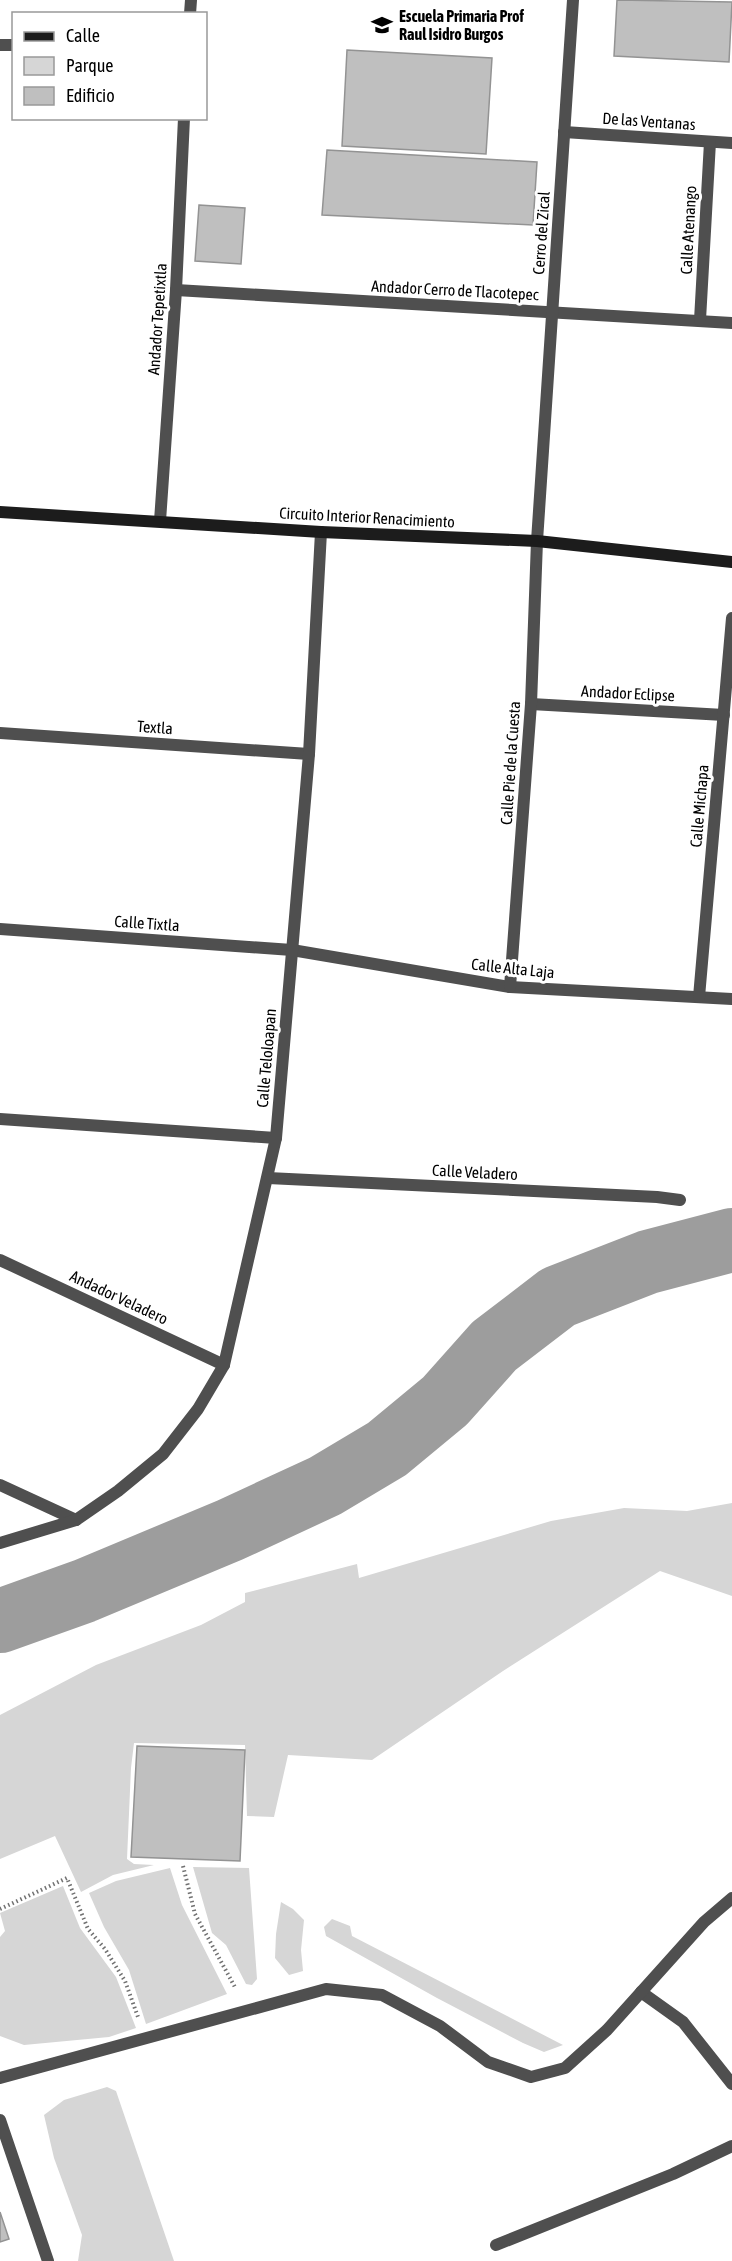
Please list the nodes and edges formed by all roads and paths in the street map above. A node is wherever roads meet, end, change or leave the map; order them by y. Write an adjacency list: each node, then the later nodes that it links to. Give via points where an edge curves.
1 (573, 0): 3 (street, Cerro del Zical)
2 (184, 120): 6 (street, Andador Tepetixtla)
3 (564, 132): 4 (street, De las Ventanas); 7 (street, Cerro del Zical)
4 (710, 142): 5 (street, De las Ventanas); 8 (street, Calle Atenango)
5 (732, 143)
6 (176, 290): 7 (street, Andador Cerro de Tlacotepec); 11 (street, Andador Tepetixtla)
7 (551, 313): 8 (street, Andador Cerro de Tlacotepec); 13 (street, Cerro del Zical)
8 (700, 320): 9 (street, Andador Cerro de Tlacotepec)
9 (732, 323)
10 (0, 512): 11 (main road, Circuito Interior Renacimiento)
11 (160, 521): 12 (main road, Circuito Interior Renacimiento)
12 (321, 532): 13 (main road, Circuito Interior Renacimiento); 19 (street, Calle Teloloapan)
13 (537, 541): 14 (main road, Circuito Interior Renacimiento); 16 (street, Calle Pie de la Cuesta)
14 (732, 562)
15 (732, 618): 17 (street, Calle Michapa)
16 (531, 704): 17 (street, Andador Eclipse); 22 (street, Calle Pie de la Cuesta)
17 (724, 715): 23 (street, Calle Michapa)
18 (0, 733): 19 (street, Textla)
19 (309, 754): 21 (street, Calle Teloloapan)
20 (0, 930): 21 (street, Calle Tixtla)
21 (292, 950): 22 (street, Calle Alta Laja); 26 (street, Calle Teloloapan)
22 (510, 987): 23 (street, Calle Alta Laja)
23 (699, 997): 24 (street, Calle Alta Laja)
24 (732, 999)
25 (0, 1119): 26 (street)
26 (276, 1138): 27 (street, Calle Teloloapan)
27 (268, 1178): 28 (street, Calle Veladero); 30 (street, Calle Teloloapan)
28 (680, 1200)
29 (0, 1260): 30 (street, Andador Veladero)
30 (224, 1365): 32 (street, Calle Teloloapan, via 198,1409 163,1454)
31 (0, 1485): 32 (street)
32 (76, 1520): 33 (street, Calle Teloloapan)
33 (0, 1543)
34 (183, 1866): 38 (path, via 195,1914)
35 (732, 1898): 37 (street, via 704,1922)
36 (0, 1909): 39 (path, via 67,1878 88,1929 125,1981)
37 (641, 1992): 38 (street, via 565,2068 531,2077 488,2062 440,2026 382,1995 326,1989); 41 (street, via 683,2022)
38 (246, 2012): 39 (street)
39 (146, 2040): 40 (street)
40 (0, 2078)
41 (732, 2084)
42 (0, 2121): 45 (street)
43 (732, 2146): 44 (street)
44 (496, 2245)
45 (48, 2261)

